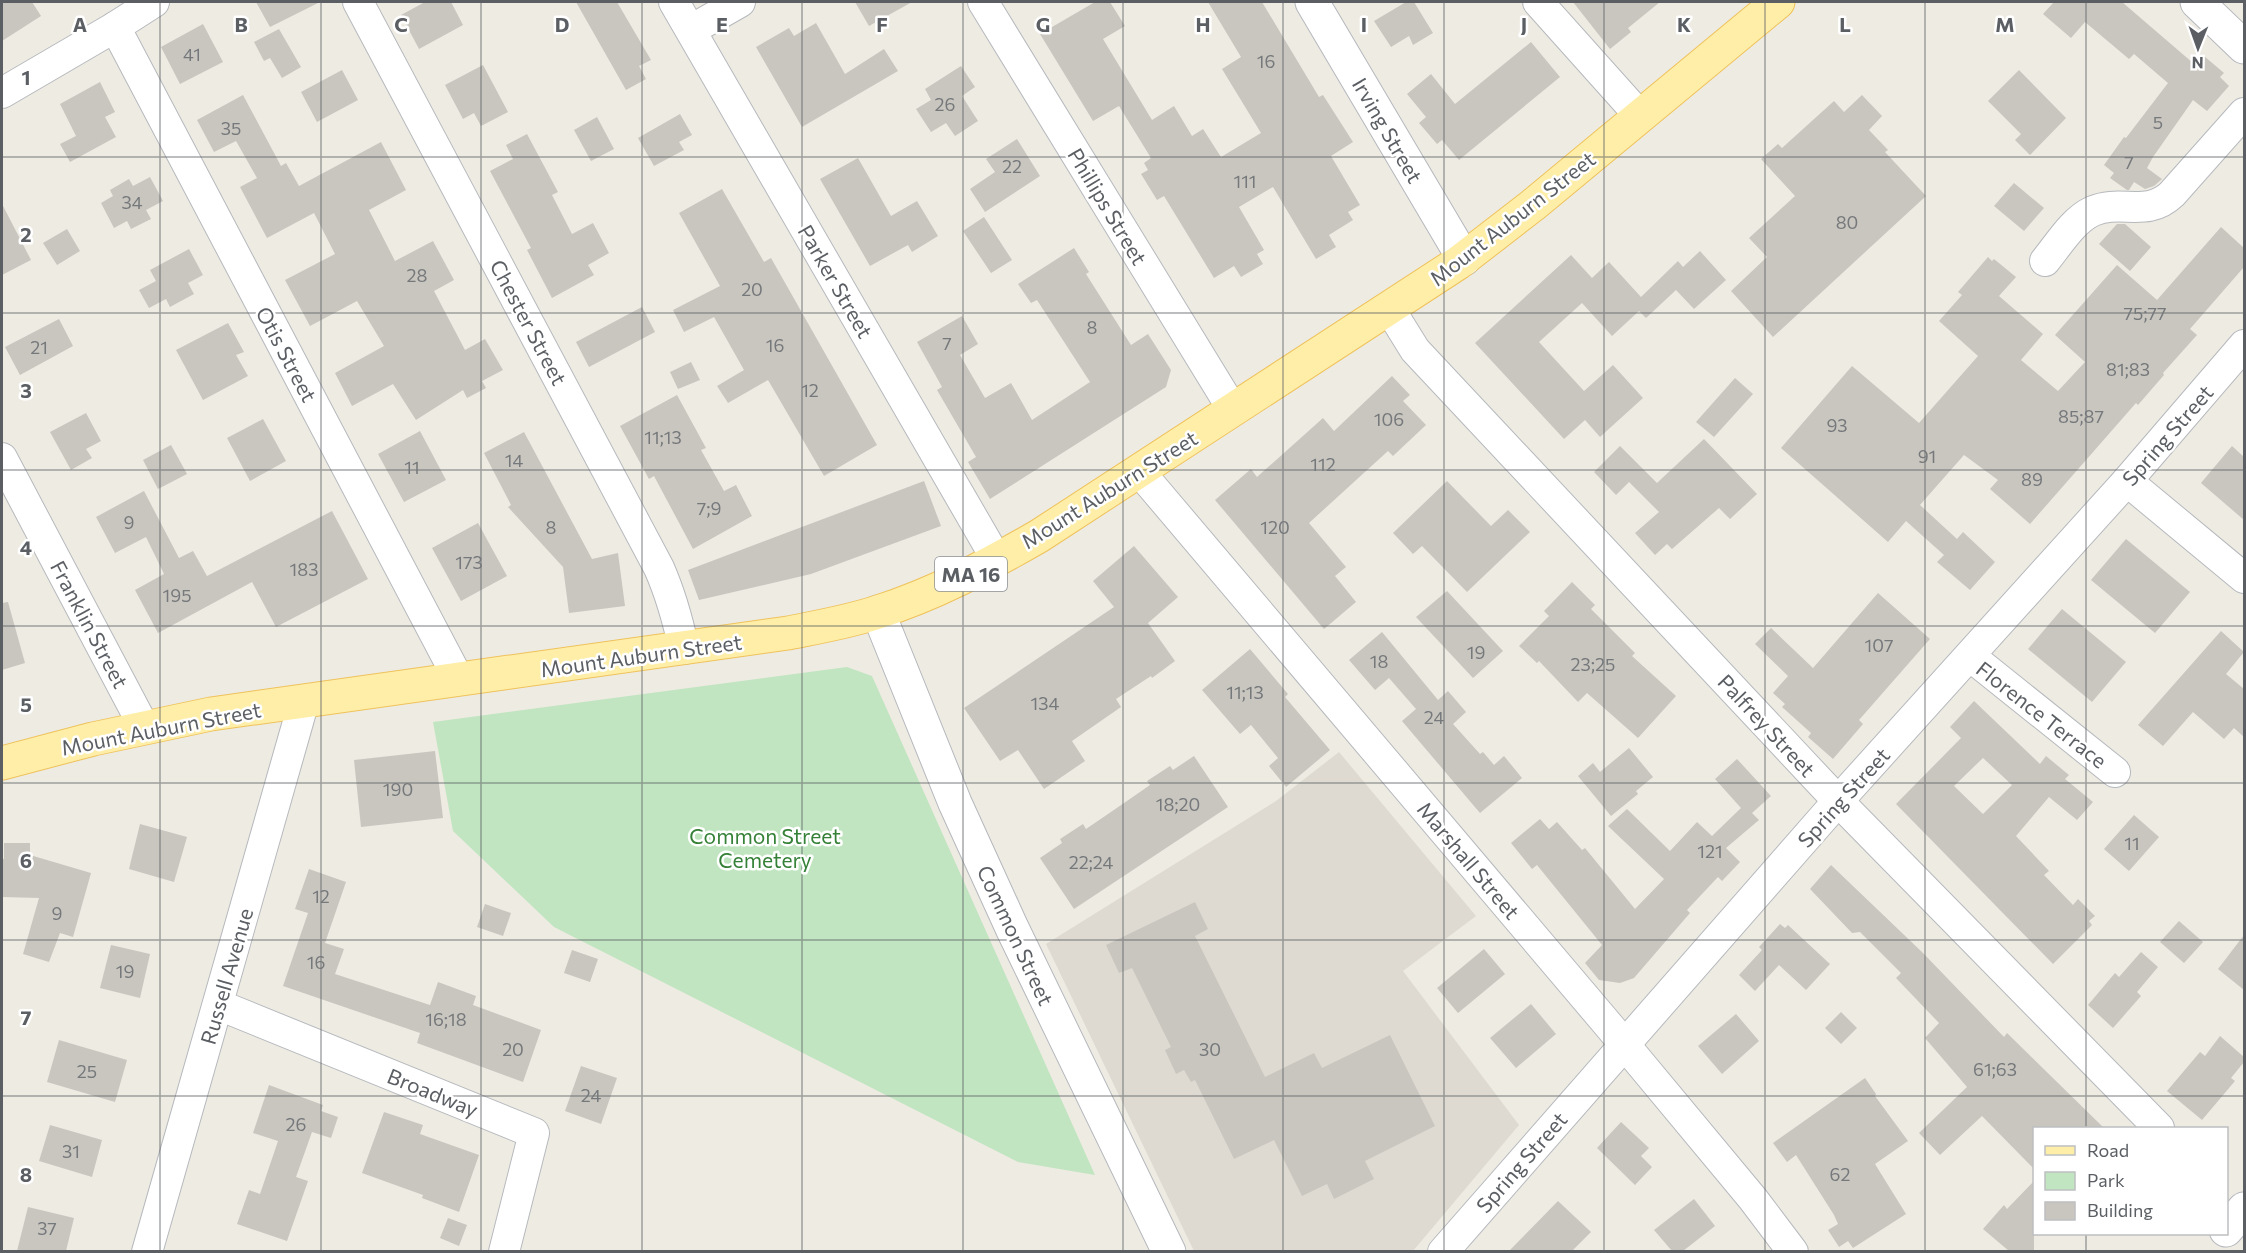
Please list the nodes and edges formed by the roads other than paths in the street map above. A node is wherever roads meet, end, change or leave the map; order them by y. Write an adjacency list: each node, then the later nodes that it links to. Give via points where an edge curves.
1 (154, 2): 10 (street)
2 (358, 2): 27 (street, Chester Street, via 659,568 670,592)
3 (674, 2): 11 (street, Parker Street)
4 (740, 2): 11 (street)
5 (983, 2): 20 (street, Phillips Street)
6 (1312, 2): 16 (main road, Irving Street)
7 (1538, 2): 15 (street)
8 (1778, 2): 15 (main road, Mount Auburn Street / MA 16)
9 (2197, 2): 12 (main road)
10 (115, 27): 13 (street); 29 (street, Otis Street)
11 (690, 30): 24 (street, Parker Street)
12 (2244, 47)
13 (2, 93)
14 (2244, 113): 17 (street, via 2162,203 2095,210 2079,221)
15 (1640, 116): 16 (main road, Mount Auburn Street / MA 16)
16 (1464, 259): 18 (main road, Mount Auburn Street / MA 16)
17 (2045, 261)
18 (1389, 308): 20 (main road, Mount Auburn Street / MA 16); 34 (street, Palfrey Street, via 1418,354)
19 (2244, 345): 23 (street, Spring Street)
20 (1233, 410): 22 (main road, Mount Auburn Street / MA 16)
21 (2, 458): 31 (street, Franklin Street)
22 (1139, 471): 24 (main road, Mount Auburn Street / MA 16); 36 (street, Marshall Street)
23 (2127, 481): 25 (street); 28 (street, Spring Street)
24 (998, 560): 26 (main road, Mount Auburn Street / MA 16)
25 (2244, 578)
26 (878, 612): 27 (main road, Mount Auburn Street / MA 16, via 789,633); 41 (main road, Common Street, via 1003,908)
27 (684, 649): 29 (main road, Mount Auburn Street / MA 16)
28 (1970, 656): 33 (street, Florence Terrace); 34 (street, Spring Street)
29 (459, 681): 30 (main road, Mount Auburn Street / MA 16)
30 (304, 701): 31 (main road, Mount Auburn Street / MA 16); 35 (street, Russell Avenue)
31 (144, 727): 32 (main road, Mount Auburn Street / MA 16)
32 (2, 763)
33 (2115, 772)
34 (1838, 801): 36 (street, Spring Street); 37 (street, Palfrey Street)
35 (219, 1005): 39 (street, Russell Avenue); 40 (street, Broadway, via 534,1133)
36 (1625, 1045): 42 (street, Spring Street); 43 (street, Marshall Street)
37 (2158, 1127)
38 (2220, 1235): 44 (main road)
39 (147, 1251)
40 (504, 1251)
41 (1168, 1251)
42 (1443, 1251)
43 (1793, 1251)
44 (2208, 1251)

